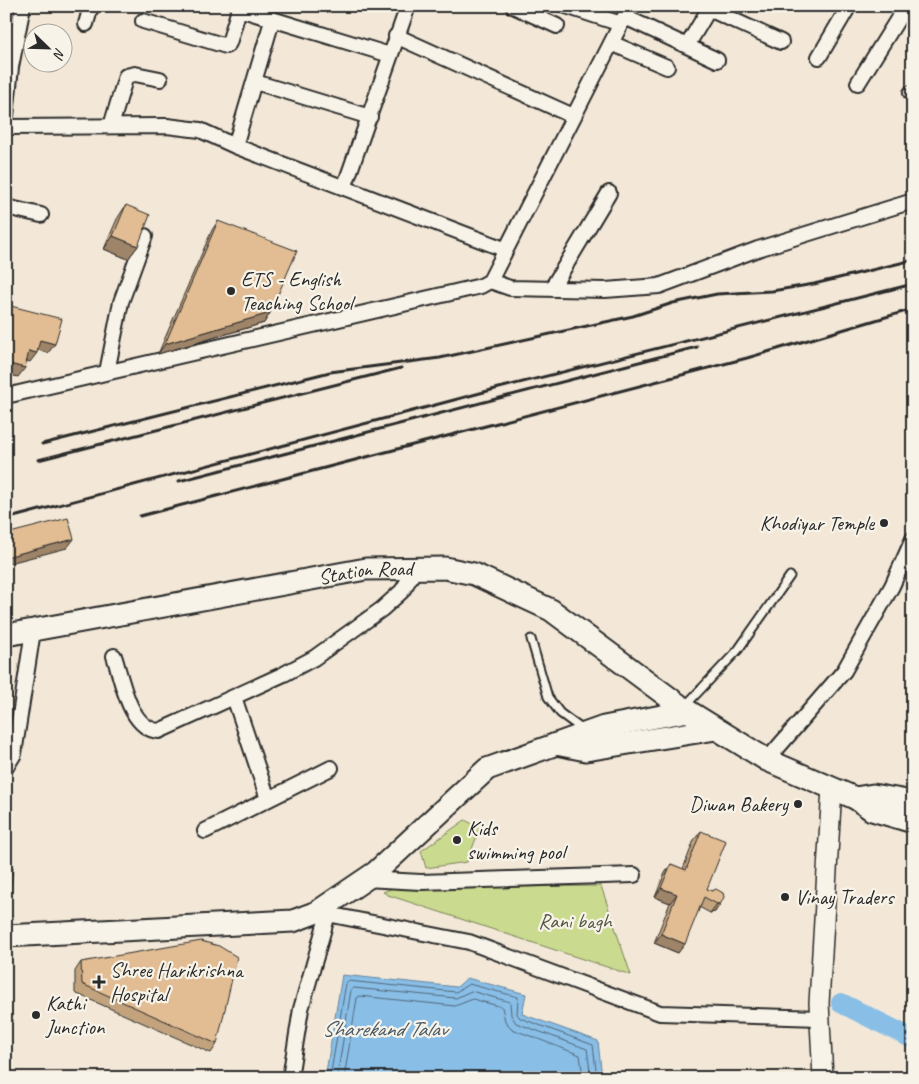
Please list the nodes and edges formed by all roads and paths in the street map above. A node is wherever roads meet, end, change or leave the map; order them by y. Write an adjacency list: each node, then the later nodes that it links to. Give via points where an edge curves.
1 (23, 6): 10 (street)
2 (91, 6): 13 (street)
3 (408, 6): 15 (street)
4 (513, 6): 14 (street)
5 (566, 6): 9 (street)
6 (849, 6): 20 (street)
7 (906, 6): 25 (street)
8 (239, 8): 11 (street, via 226,46); 12 (street)
9 (625, 16): 17 (street); 18 (street)
10 (13, 21): 26 (street)
11 (143, 21)
12 (272, 21): 19 (street); 24 (street)
13 (86, 24)
14 (557, 26)
15 (396, 36): 19 (street); 27 (street)
16 (781, 42): 18 (street, via 709,9)
17 (611, 43): 22 (street); 27 (street)
18 (687, 46): 21 (street)
19 (390, 55): 28 (street)
20 (819, 57)
21 (717, 60)
22 (667, 67)
23 (160, 79): 29 (street, via 135,74 126,76)
24 (255, 82): 28 (street); 31 (street)
25 (858, 83)
26 (6, 116)
27 (573, 116): 38 (street)
28 (370, 117): 32 (street)
29 (111, 126): 30 (street); 31 (street, via 200,130)
30 (6, 127)
31 (235, 146): 32 (street)
32 (344, 188): 38 (street)
33 (609, 193): 40 (street)
34 (913, 201): 40 (street, via 758,249 659,286 606,290)
35 (6, 207): 36 (street)
36 (41, 216)
37 (145, 236): 41 (street, via 121,302)
38 (504, 249): 39 (street)
39 (490, 281): 40 (street, via 510,288); 41 (street, via 481,286)
40 (552, 288)
41 (107, 372): 42 (street)
42 (6, 396)
43 (913, 539): 55 (street, via 892,586 844,671)
44 (416, 568): 46 (main road, Station Road, via 366,569); 50 (street, via 402,591 382,610 314,658); 51 (main road, Station Road, via 445,568 474,574 551,610)
45 (790, 576): 51 (lane, via 738,650)
46 (33, 631): 47 (main road, Station Road); 56 (street, via 14,754)
47 (6, 635)
48 (531, 639): 53 (lane, via 548,697 560,714)
49 (114, 656): 50 (street, via 134,715 153,731)
50 (234, 697): 60 (street)
51 (686, 710): 52 (main road, Station Road); 53 (main road)
52 (716, 729): 54 (main road, via 586,750); 55 (main road, Station Road)
53 (587, 733): 54 (main road)
54 (555, 744): 65 (main road, via 487,768)
55 (767, 760): 58 (main road, Station Road)
56 (6, 767)
57 (332, 768): 60 (street)
58 (832, 788): 59 (main road, Station Road); 68 (main road)
59 (854, 798): 61 (main road, via 873,795); 62 (main road, Station Road, via 872,810)
60 (268, 800): 63 (street)
61 (913, 802)
62 (913, 822)
63 (205, 831)
64 (634, 875): 65 (street, via 421,882)
65 (365, 879): 66 (main road)
66 (323, 913): 67 (main road, via 293,920); 68 (street, via 469,942 660,1013); 69 (street, via 300,1009)
67 (6, 936)
68 (820, 1018): 70 (main road)
69 (290, 1078)
70 (823, 1078)

